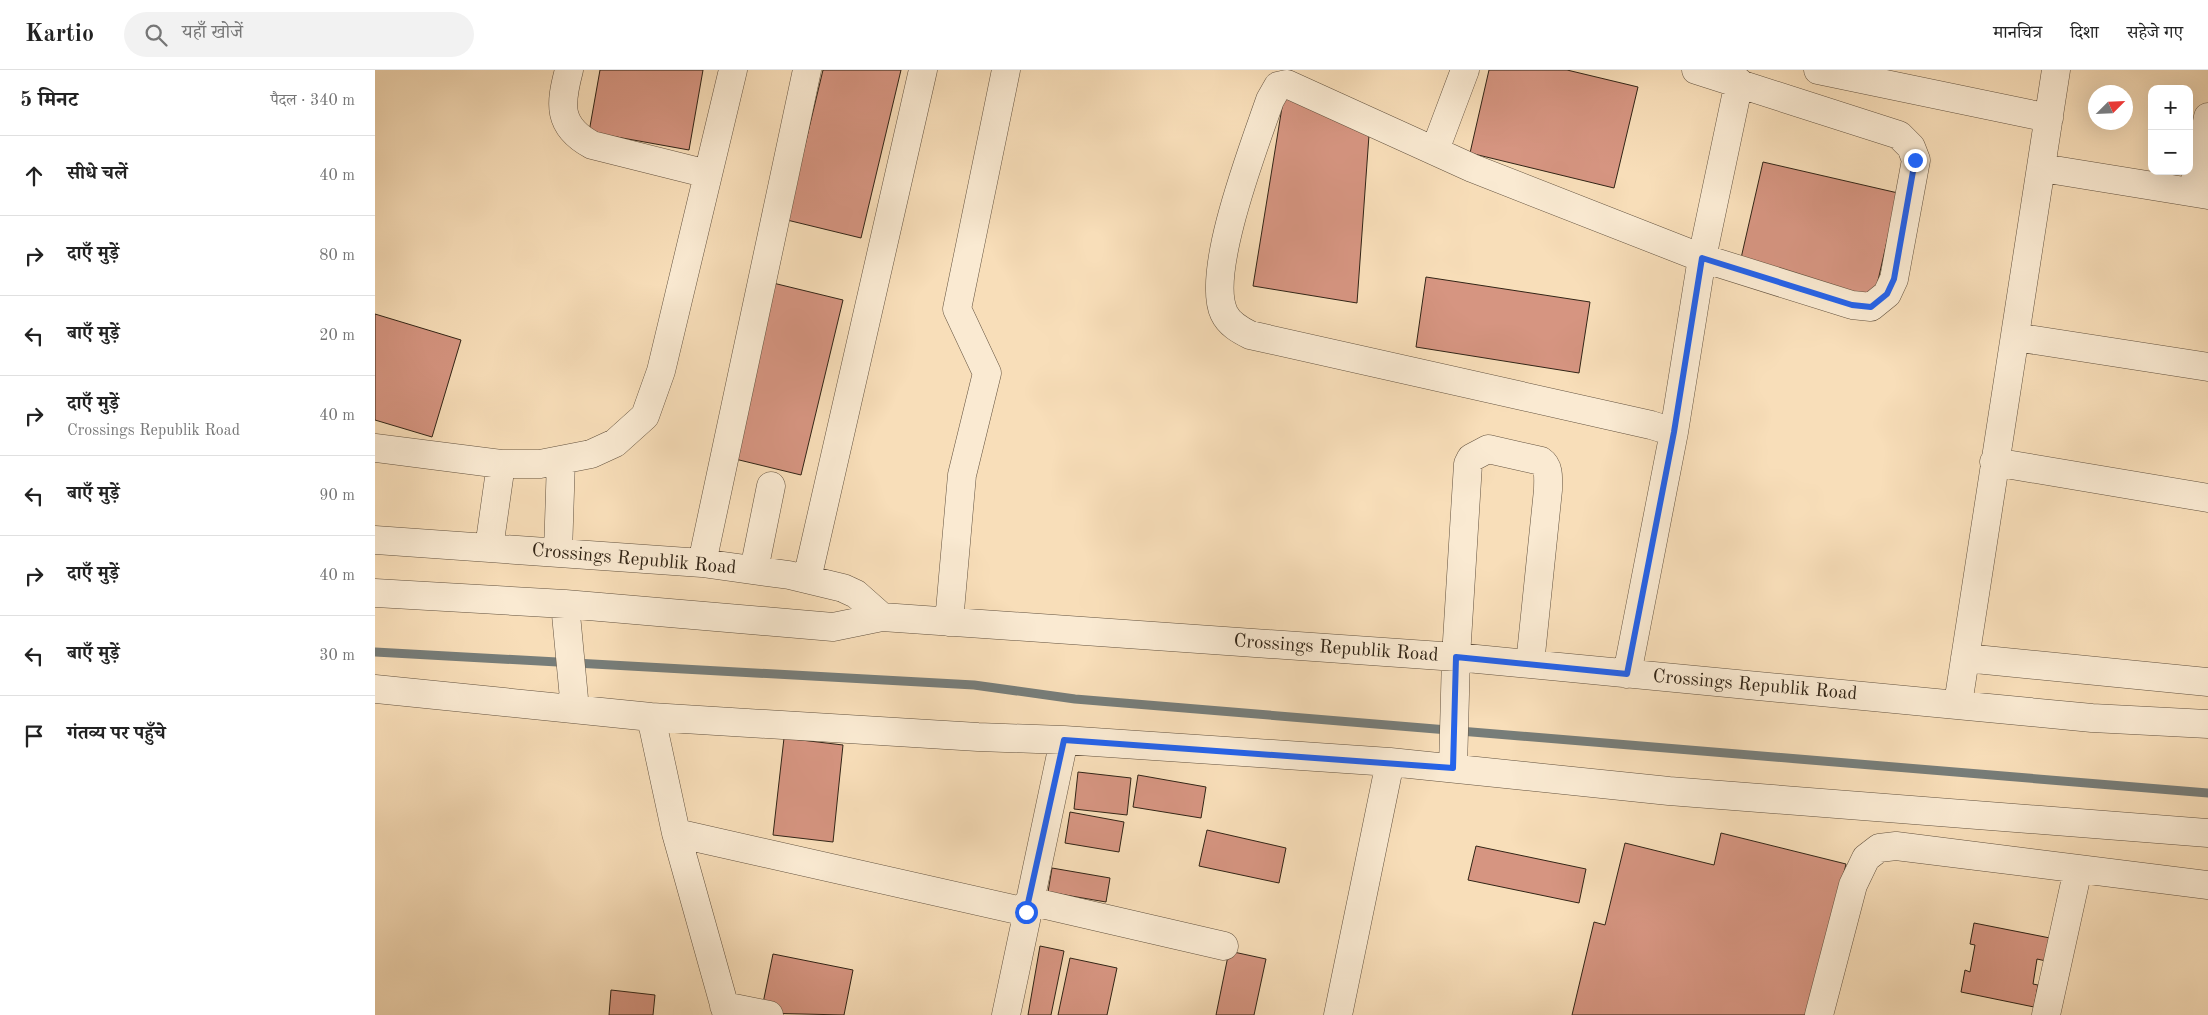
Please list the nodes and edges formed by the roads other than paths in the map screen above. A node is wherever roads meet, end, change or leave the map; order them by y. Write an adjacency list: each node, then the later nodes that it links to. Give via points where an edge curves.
1 (569, 70): 15 (street, via 562,97 564,117 576,136 592,145)
2 (733, 70): 15 (street)
3 (807, 70): 30 (street)
4 (923, 70): 32 (street)
5 (1006, 70): 36 (street, via 957,309 987,372 962,475)
6 (1465, 70): 13 (street)
7 (1697, 70): 10 (street)
8 (1818, 70): 12 (street)
9 (2056, 70): 12 (street)
10 (1739, 82): 17 (street); 17 (street, via 1899,135 1911,147 1915,160 1894,279 1887,294 1871,307 1852,305)
11 (2208, 117): 16 (street)
12 (2049, 118): 14 (street)
13 (1435, 150): 17 (street, via 1472,168); 20 (street, via 1287,84 1278,86 1270,100 1235,202 1219,279 1224,313 1237,328 1250,335 1651,424)
14 (2042, 168): 16 (street); 18 (street)
15 (708, 174): 22 (street, via 661,371 645,416 615,443 591,454)
16 (2201, 194)
17 (1702, 258): 20 (street)
18 (2015, 337): 19 (street); 23 (street)
19 (2208, 367)
20 (1674, 432): 40 (street)
21 (375, 448): 24 (street)
22 (561, 460): 24 (street, via 540,464); 29 (street)
23 (1994, 462): 26 (street); 38 (street)
24 (501, 464): 28 (street)
25 (771, 486): 31 (street)
26 (2208, 498)
27 (375, 540): 28 (street, Crossings Republik Road)
28 (489, 548): 29 (street, Crossings Republik Road)
29 (558, 553): 30 (street, Crossings Republik Road)
30 (702, 563): 31 (street, Crossings Republik Road)
31 (754, 570): 32 (street, Crossings Republik Road)
32 (807, 579): 35 (street, Crossings Republik Road, via 856,594)
33 (375, 593): 34 (street, Crossings Republik Road)
34 (565, 604): 35 (street, Crossings Republik Road, via 833,627); 43 (street)
35 (882, 617): 36 (street, Crossings Republik Road)
36 (949, 622): 37 (street, Crossings Republik Road)
37 (1456, 657): 39 (street, Crossings Republik Road); 39 (street, via 1468,464 1478,453 1488,449 1541,461 1545,463 1547,472 1548,490); 49 (street)
38 (1965, 658): 41 (street); 44 (street)
39 (1530, 664): 40 (street, Crossings Republik Road)
40 (1627, 674): 44 (street, Crossings Republik Road)
41 (2208, 682)
42 (375, 688): 43 (street)
43 (574, 697): 45 (street)
44 (1958, 704): 46 (street, Crossings Republik Road, via 2092,718)
45 (651, 717): 47 (street); 50 (street)
46 (2208, 724)
47 (1064, 740): 48 (street); 54 (street)
48 (1390, 762): 49 (street); 59 (street)
49 (1453, 768): 51 (street, via 1669,791)
50 (676, 833): 54 (street); 56 (street)
51 (2208, 833)
52 (2079, 869): 53 (street); 60 (street, via 1896,846 1879,848 1866,858 1853,885); 61 (street)
53 (2208, 885)
54 (1028, 907): 55 (street); 58 (street)
55 (1224, 946)
56 (725, 1010): 57 (street)
57 (769, 1015)
58 (1005, 1015)
59 (1338, 1015)
60 (1819, 1015)
61 (2046, 1015)

